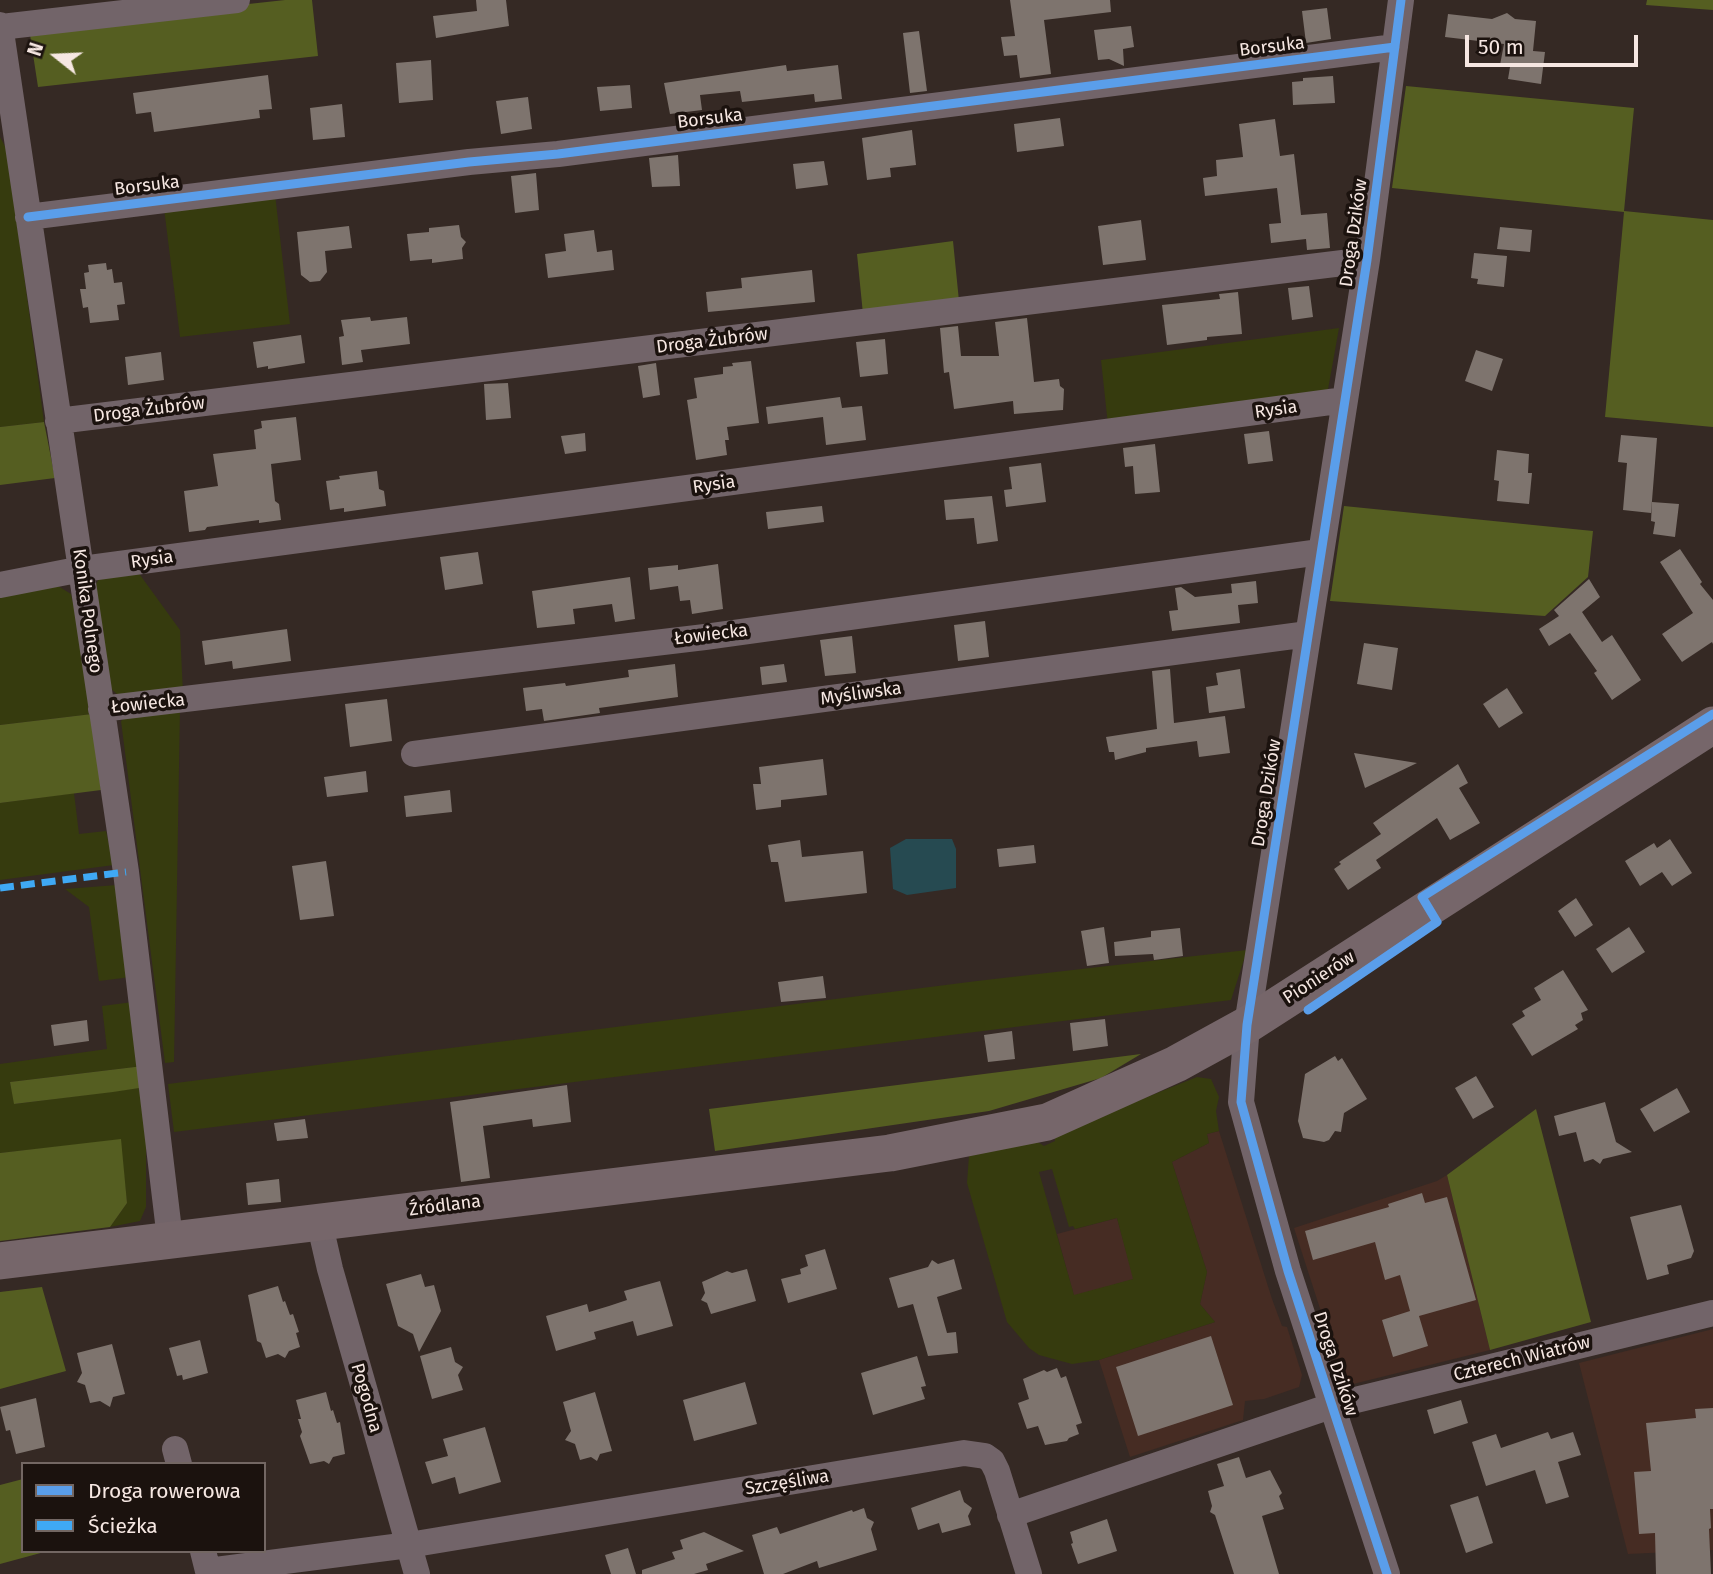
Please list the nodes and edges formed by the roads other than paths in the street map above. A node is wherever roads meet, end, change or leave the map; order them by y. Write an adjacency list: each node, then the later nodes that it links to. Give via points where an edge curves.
1 (237, 0): 3 (street)
2 (1401, 0): 4 (street, Droga Dzików)
3 (0, 26): 5 (street, Konika Polnego)
4 (1395, 47): 5 (street, Borsuka); 6 (street, Droga Dzików)
5 (28, 217): 8 (street, Konika Polnego)
6 (1367, 260): 7 (street, Droga Dzików); 8 (street, Droga Żubrów)
7 (1345, 400): 9 (street, Droga Dzików); 10 (street, Rysia)
8 (58, 421): 10 (street, Konika Polnego)
9 (1320, 552): 12 (street, Droga Dzików); 13 (street, Łowiecka, via 705,637)
10 (82, 569): 11 (street, Rysia); 13 (street, Konika Polnego)
11 (0, 585)
12 (1308, 634): 15 (street, Myśliwska); 16 (street, Droga Dzików)
13 (101, 709): 19 (street, Konika Polnego, via 126,872)
14 (1713, 725): 16 (main road, Pionierów)
15 (414, 754)
16 (1247, 1025): 17 (main road, Pionierów, via 1165,1069 1047,1122); 22 (street, Droga Dzików, via 1241,1102)
17 (890, 1153): 18 (main road, Źródlana)
18 (319, 1221): 19 (main road, Źródlana); 24 (street, Pogodna)
19 (170, 1240): 20 (main road, Źródlana)
20 (0, 1261)
21 (1713, 1313): 22 (street, Czterech Wiatrów)
22 (1331, 1406): 23 (street); 28 (street, Droga Dzików)
23 (1010, 1515): 24 (street, Szczęśliwa, via 992,1461 964,1453); 27 (street)
24 (409, 1545): 25 (street, Szczęśliwa, via 208,1571); 26 (street, Pogodna)
25 (204, 1553)
26 (417, 1574)
27 (1029, 1574)
28 (1387, 1574)

